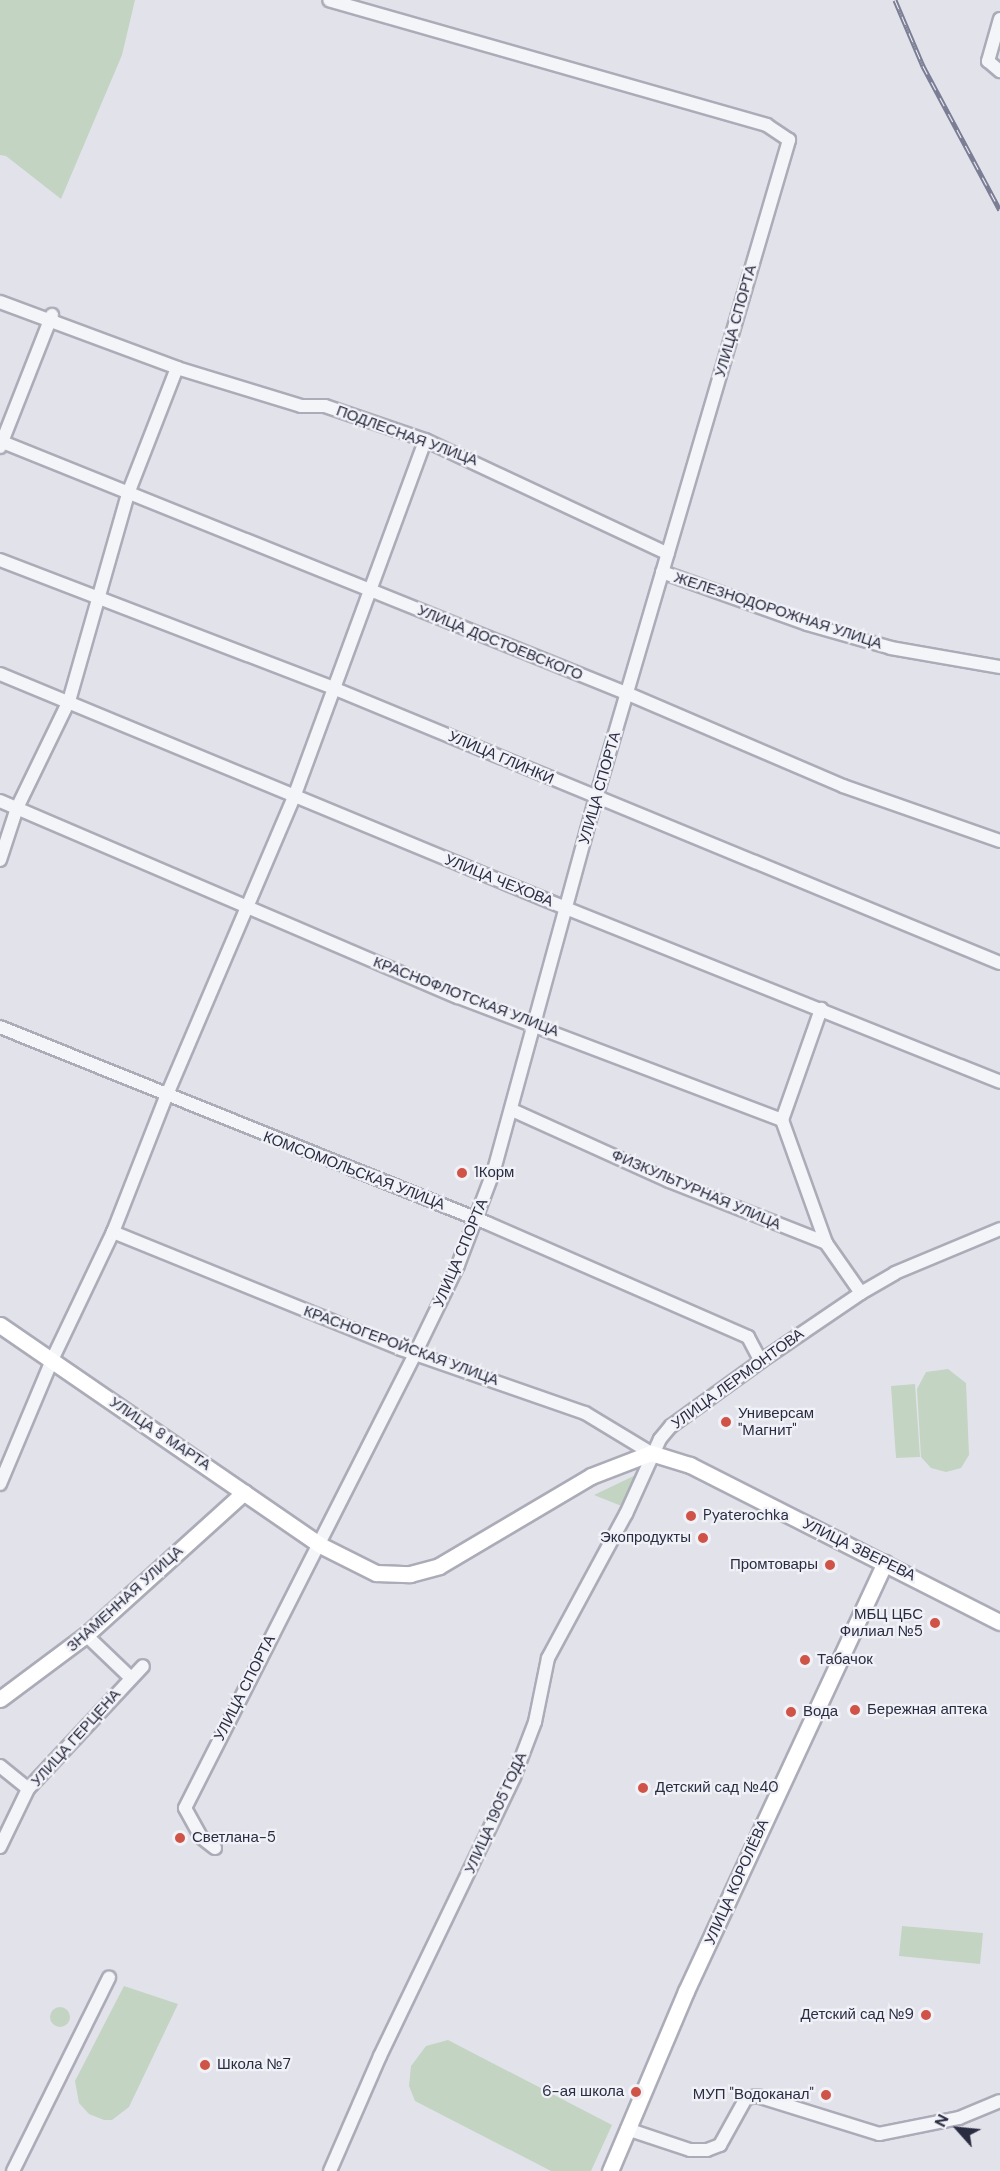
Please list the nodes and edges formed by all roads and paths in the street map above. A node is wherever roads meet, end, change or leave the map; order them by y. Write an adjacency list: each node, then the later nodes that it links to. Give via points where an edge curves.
1 (328, 0): 10 (street, УЛИЦА СПОРТА, via 767,125 789,140)
2 (1000, 19): 3 (street, via 988,61)
3 (1000, 71)
4 (0, 302): 5 (street, ПОДЛЕСНАЯ УЛИЦА)
5 (51, 319): 6 (street, ПОДЛЕСНАЯ УЛИЦА); 8 (street)
6 (177, 368): 7 (street, ПОДЛЕСНАЯ УЛИЦА, via 301,406 325,406); 9 (street)
7 (425, 440): 10 (street, ПОДЛЕСНАЯ УЛИЦА); 13 (street)
8 (1, 444): 9 (street, УЛИЦА ДОСТОЕВСКОГО)
9 (129, 491): 13 (street, УЛИЦА ДОСТОЕВСКОГО); 14 (street)
10 (668, 554): 12 (street, УЛИЦА СПОРТА)
11 (0, 560): 14 (street, УЛИЦА ГЛИНКИ)
12 (663, 572): 15 (street, ЖЕЛЕЗНОДОРОЖНАЯ УЛИЦА, via 807,624 891,648); 18 (street, УЛИЦА СПОРТА)
13 (371, 592): 17 (street); 18 (street, УЛИЦА ДОСТОЕВСКОГО)
14 (96, 598): 17 (street, УЛИЦА ГЛИНКИ); 19 (street)
15 (1000, 667)
16 (0, 674): 19 (street, УЛИЦА ЧЕХОВА)
17 (333, 688): 20 (street); 21 (street, УЛИЦА ГЛИНКИ)
18 (626, 693): 21 (street, УЛИЦА СПОРТА); 24 (street, УЛИЦА ДОСТОЕВСКОГО, via 843,786)
19 (69, 701): 20 (street, УЛИЦА ЧЕХОВА); 23 (street)
20 (294, 797): 26 (street); 27 (street, УЛИЦА ЧЕХОВА)
21 (596, 798): 27 (street, УЛИЦА СПОРТА); 28 (street, УЛИЦА ГЛИНКИ)
22 (0, 801): 23 (street, КРАСНОФЛОТСКАЯ УЛИЦА)
23 (17, 808): 25 (street); 26 (street, КРАСНОФЛОТСКАЯ УЛИЦА)
24 (1000, 841)
25 (0, 860)
26 (246, 907): 30 (street, КРАСНОФЛОТСКАЯ УЛИЦА, via 458,998); 33 (street)
27 (568, 909): 29 (street, УЛИЦА ЧЕХОВА); 30 (street, УЛИЦА СПОРТА)
28 (1000, 963)
29 (821, 1009): 32 (street, УЛИЦА ЧЕХОВА); 35 (street)
30 (537, 1024): 34 (street, УЛИЦА СПОРТА); 35 (street, КРАСНОФЛОТСКАЯ УЛИЦА)
31 (0, 1028): 33 (street, КОМСОМОЛЬСКАЯ УЛИЦА)
32 (1000, 1082)
33 (166, 1097): 36 (street, КОМСОМОЛЬСКАЯ УЛИЦА); 38 (street)
34 (512, 1110): 36 (street, УЛИЦА СПОРТА); 39 (street, ФИЗКУЛЬТУРНАЯ УЛИЦА, via 669,1181)
35 (782, 1120): 39 (street)
36 (477, 1219): 42 (street, УЛИЦА СПОРТА); 44 (street, КОМСОМОЛЬСКАЯ УЛИЦА, via 748,1337)
37 (1000, 1229): 40 (street, УЛИЦА ЛЕРМОНТОВА, via 895,1273)
38 (113, 1233): 42 (street, КРАСНОГЕРОЙСКАЯ УЛИЦА); 43 (street)
39 (826, 1243): 40 (street)
40 (861, 1293): 44 (street, УЛИЦА ЛЕРМОНТОВА)
41 (0, 1325): 43 (main road, УЛИЦА 8 МАРТА)
42 (416, 1354): 45 (street, КРАСНОГЕРОЙСКАЯ УЛИЦА, via 585,1413); 48 (street, УЛИЦА СПОРТА)
43 (52, 1360): 46 (street); 47 (main road, УЛИЦА 8 МАРТА)
44 (761, 1361): 45 (street, УЛИЦА ЛЕРМОНТОВА, via 671,1426)
45 (651, 1453): 48 (main road, via 591,1476 462,1555 410,1574 389,1575 362,1568); 49 (main road, УЛИЦА ЗВЕРЕВА, via 690,1466); 63 (street, УЛИЦА 1905 ГОДА, via 626,1514 548,1658 535,1722 514,1777 380,2056)
46 (0, 1484)
47 (244, 1492): 48 (main road, УЛИЦА 8 МАРТА); 51 (main road, ЗНАМЕННАЯ УЛИЦА)
48 (320, 1545): 58 (street, УЛИЦА СПОРТА, via 185,1808 201,1838)
49 (885, 1563): 50 (main road, УЛИЦА ЗВЕРЕВА); 61 (main road, УЛИЦА КОРОЛЁВА, via 686,1991)
50 (1000, 1622)
51 (86, 1635): 53 (street); 54 (main road, ЗНАМЕННАЯ УЛИЦА)
52 (143, 1666): 53 (street, УЛИЦА ГЕРЦЕНА)
53 (130, 1677): 56 (street, УЛИЦА ГЕРЦЕНА)
54 (0, 1700)
55 (0, 1766): 56 (street)
56 (28, 1789): 57 (street, УЛИЦА ГЕРЦЕНА)
57 (0, 1847)
58 (215, 1848)
59 (109, 1978): 62 (street)
60 (1000, 2101): 61 (street, via 959,2118 879,2134 757,2096 746,2098 720,2145 707,2150 690,2150)
61 (627, 2129): 64 (main road, УЛИЦА КОРОЛЁВА)
62 (13, 2171)
63 (330, 2171)
64 (610, 2171)

